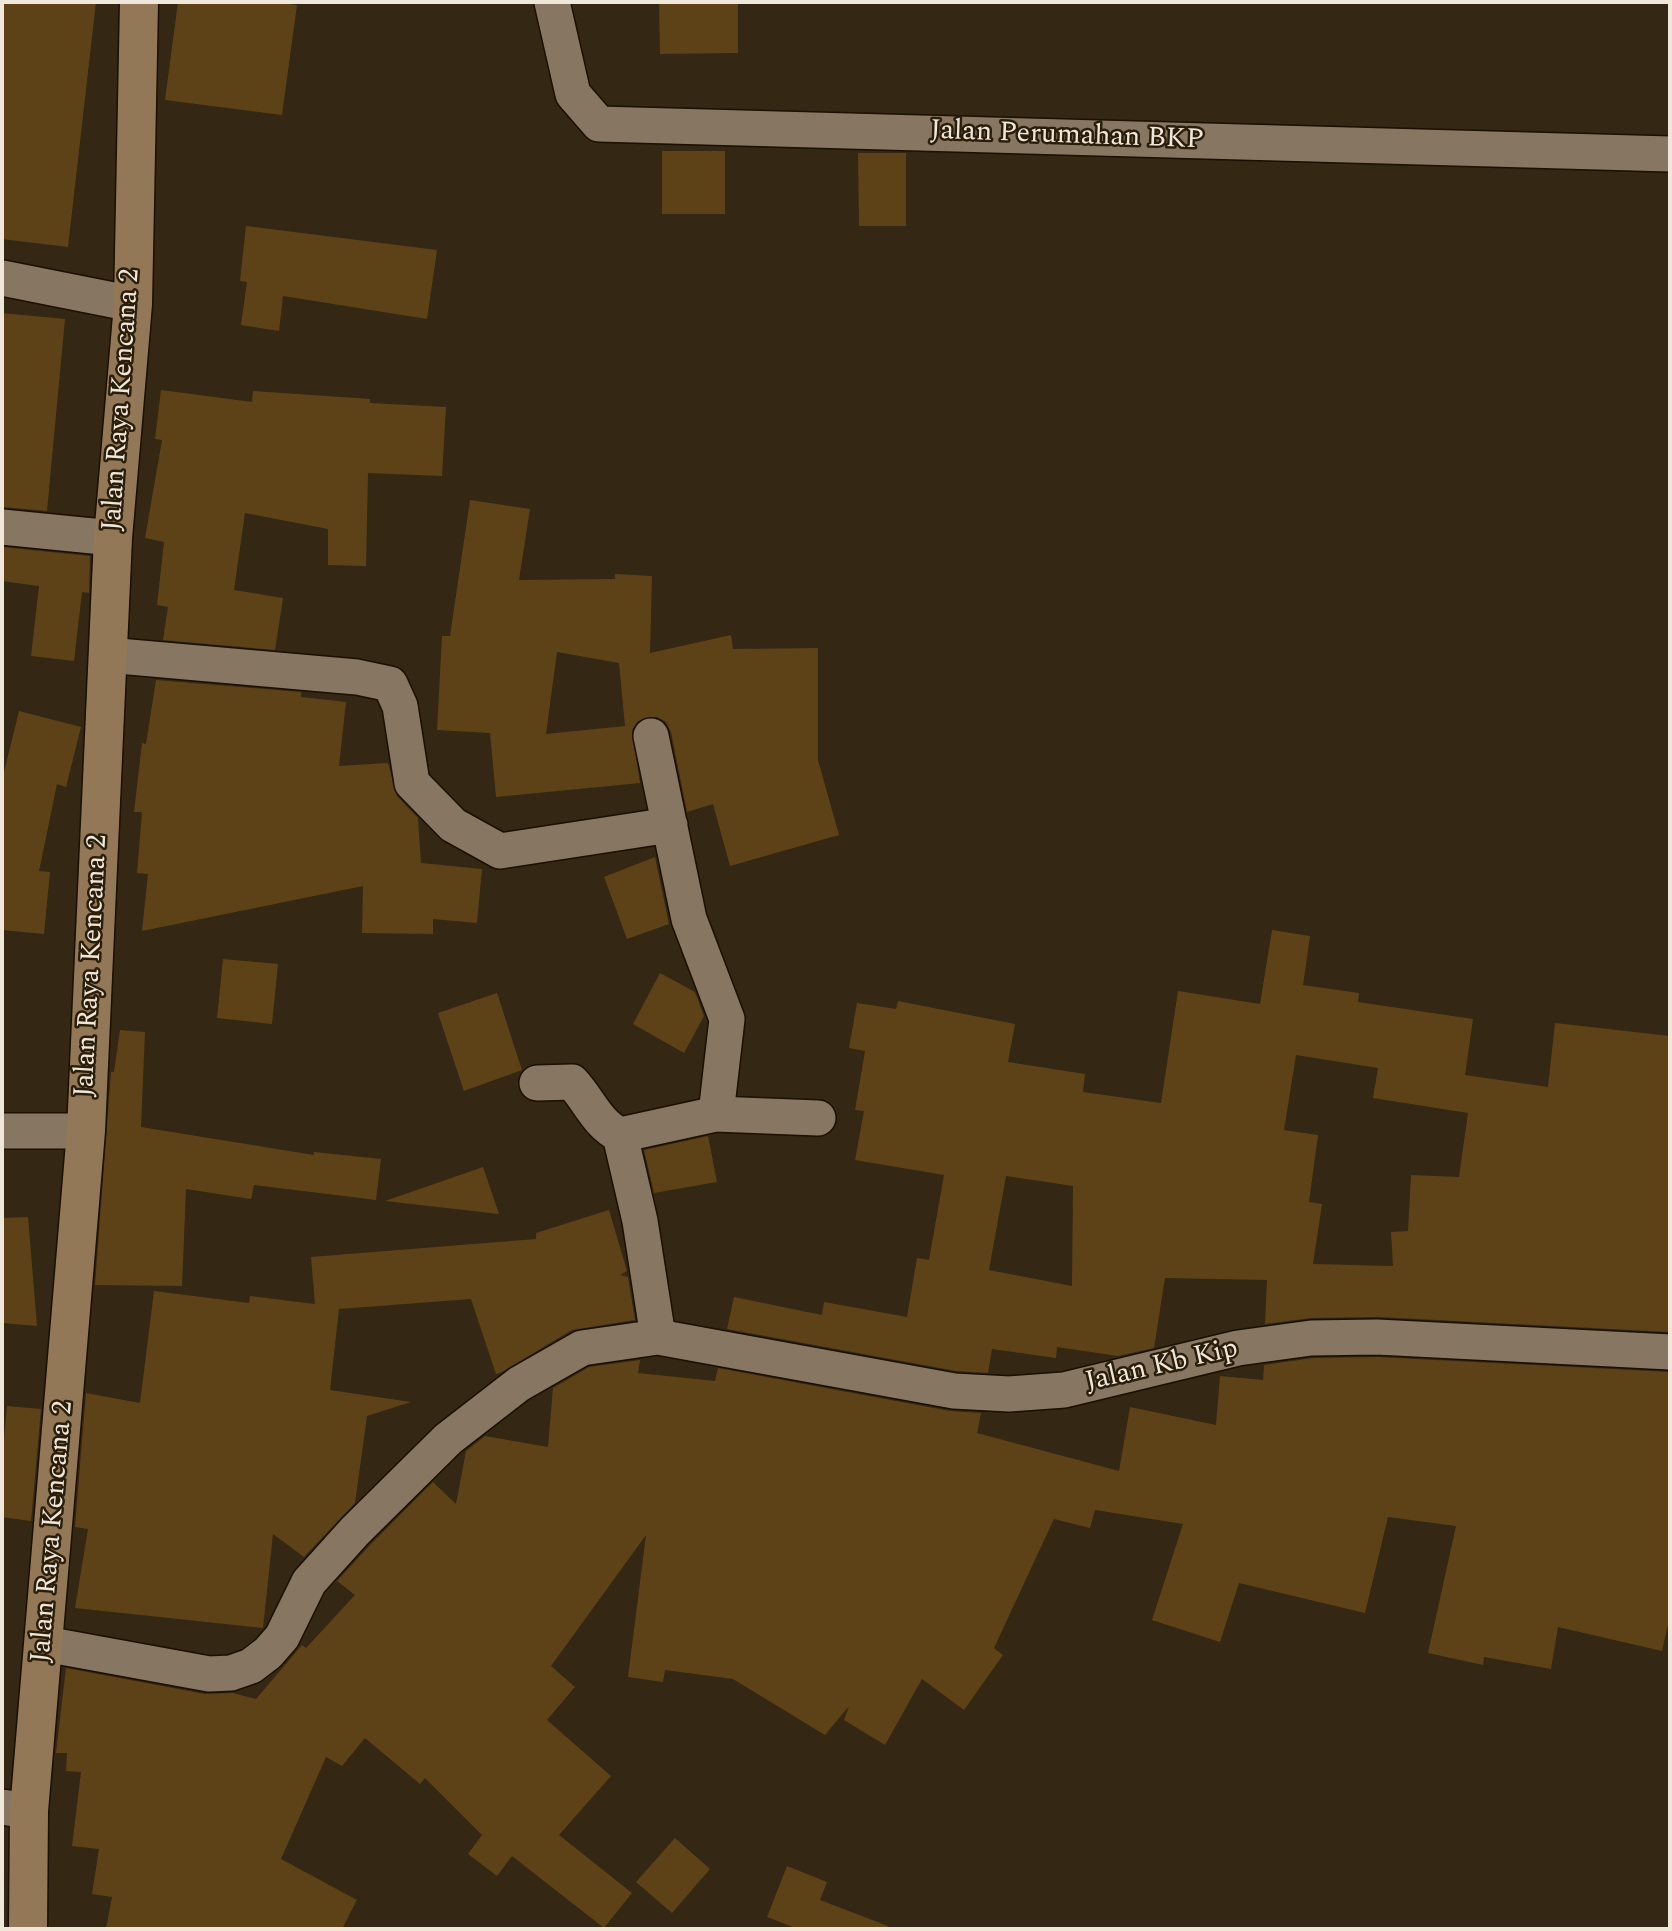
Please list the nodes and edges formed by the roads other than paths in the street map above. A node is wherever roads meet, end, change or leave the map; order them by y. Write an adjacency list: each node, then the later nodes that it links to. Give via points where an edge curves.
1 (139, 2): 5 (street, Jalan Raya Kencana 2)
2 (552, 2): 3 (street, Jalan Perumahan BKP, via 573,94 599,124)
3 (1670, 154)
4 (2, 278): 5 (street)
5 (133, 304): 7 (street, Jalan Raya Kencana 2)
6 (2, 527): 7 (street)
7 (113, 538): 8 (street, Jalan Raya Kencana 2)
8 (107, 655): 10 (street, via 357,677 390,684 400,706 412,783 453,825 500,851); 15 (street, Jalan Raya Kencana 2)
9 (651, 736): 10 (street)
10 (670, 825): 12 (street, via 689,919 727,1019)
11 (537, 1083): 16 (street, via 572,1082 606,1128)
12 (716, 1114): 13 (street); 16 (street)
13 (818, 1118)
14 (2, 1131): 15 (street)
15 (86, 1131): 19 (street, Jalan Raya Kencana 2)
16 (620, 1135): 17 (street, via 640,1220)
17 (658, 1337): 18 (street, Jalan Kb Kip, via 954,1391 1009,1394 1064,1390 1238,1348 1311,1338 1377,1337); 19 (street, Jalan Kb Kip, via 582,1348 483,1409 355,1531 309,1582 282,1637 251,1666 209,1674)
18 (1670, 1352)
19 (45, 1644): 20 (street, Jalan Raya Kencana 2)
20 (15, 1809): 21 (street, Jalan Raya Kencana 2)
21 (28, 1929)

